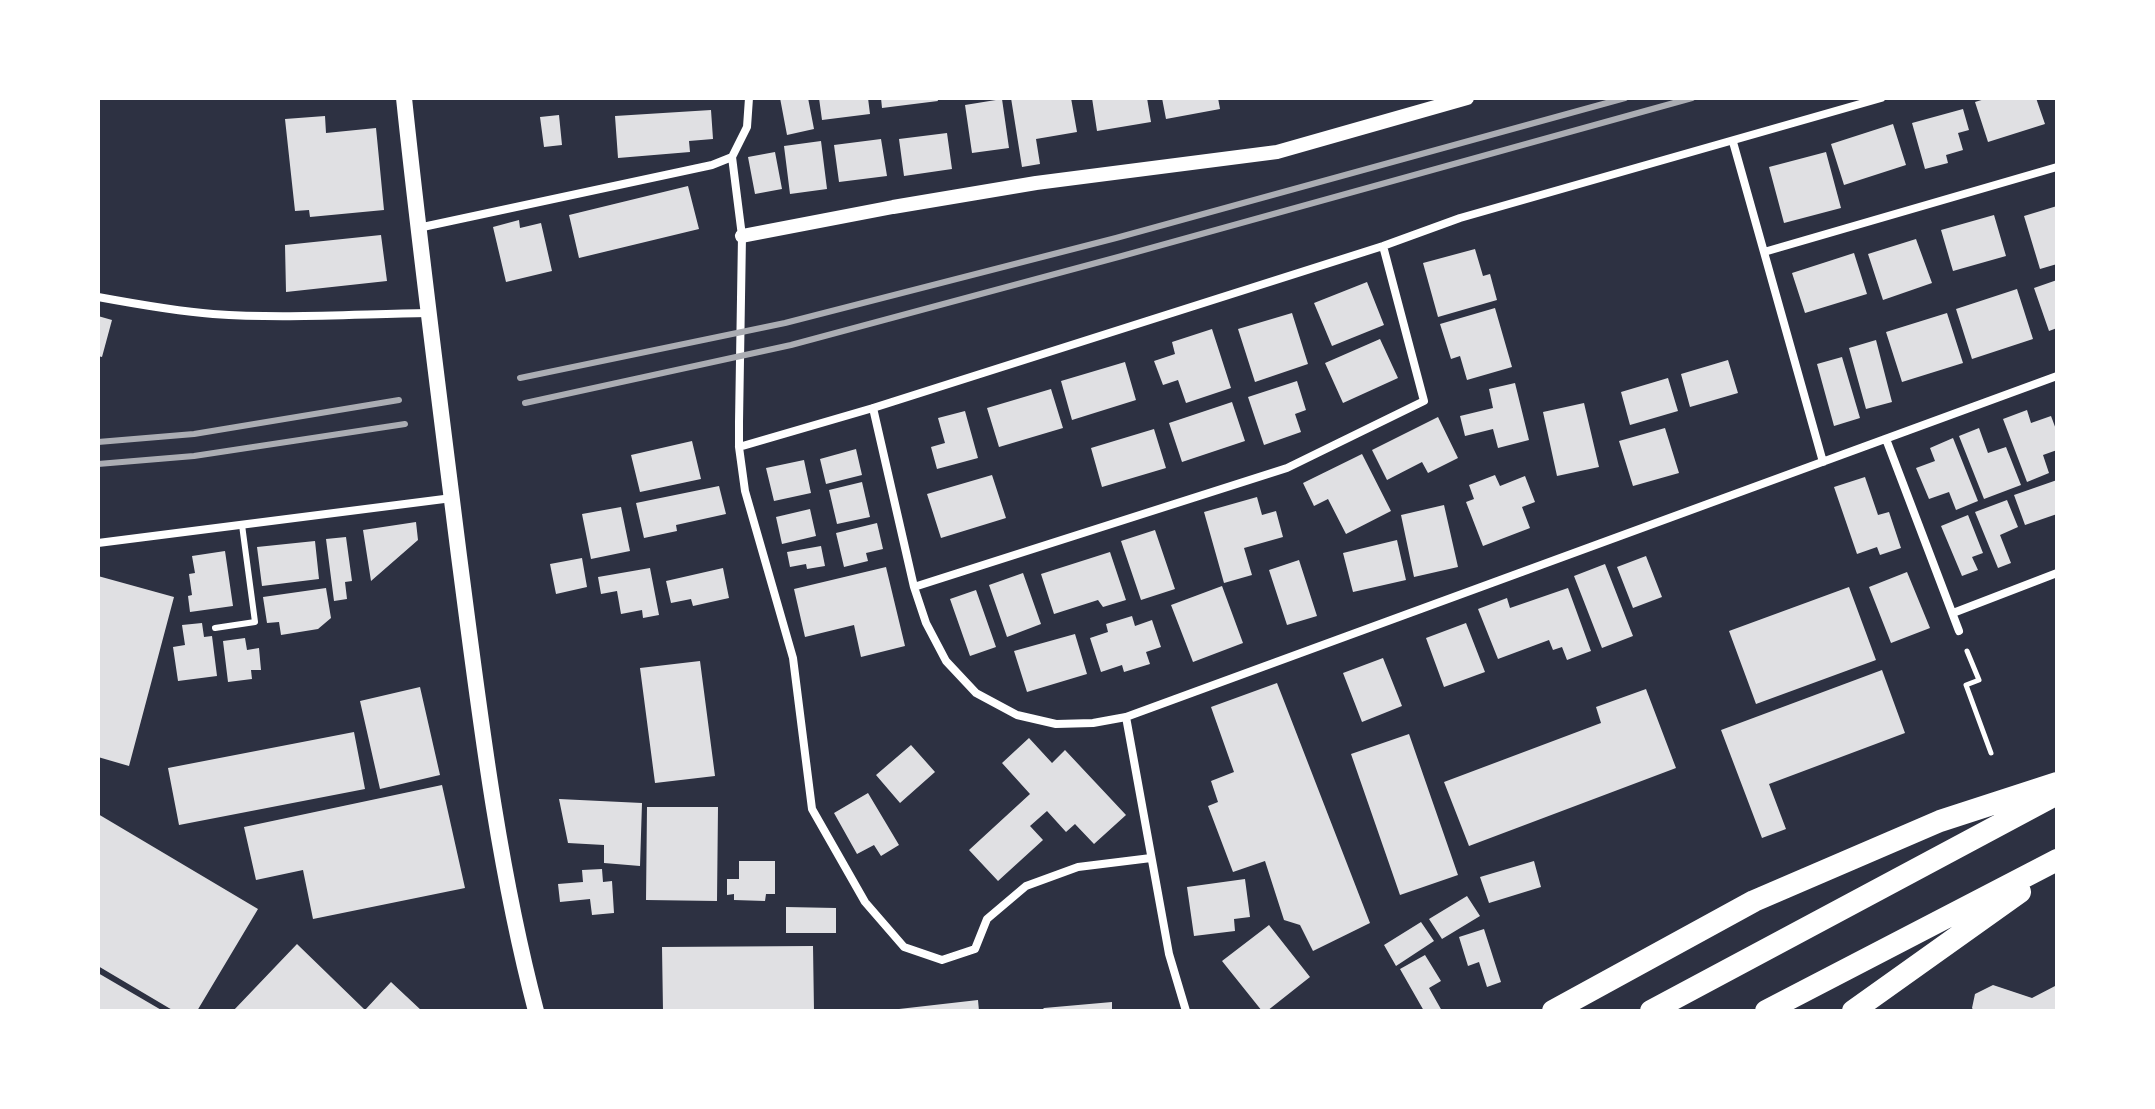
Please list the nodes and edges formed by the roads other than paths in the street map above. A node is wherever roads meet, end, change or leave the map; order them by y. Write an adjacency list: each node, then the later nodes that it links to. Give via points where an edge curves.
1 (404, 98): 8 (main road)
2 (749, 98): 6 (street, via 747,127)
3 (1467, 98): 9 (street, via 1277,152 1036,183)
4 (1881, 98): 5 (street)
5 (1733, 142): 10 (street, via 1460,218); 11 (street)
6 (732, 157): 8 (street); 9 (street)
7 (2057, 167): 11 (street)
8 (417, 228): 13 (main road)
9 (742, 236): 17 (street)
10 (1383, 246): 15 (street); 23 (street, via 1424,401 1287,468)
11 (1764, 252): 18 (street)
12 (98, 297): 13 (street, via 248,315)
13 (428, 313): 19 (main road)
14 (2057, 376): 16 (street)
15 (873, 408): 17 (street); 23 (street)
16 (1886, 439): 18 (street); 24 (street)
17 (739, 447): 30 (street, via 745,491 793,658 812,809 865,902 904,947 942,960 975,949 987,919 1026,886 1078,867)
18 (1823, 462): 27 (street)
19 (452, 498): 20 (street); 32 (main road, via 499,835)
20 (242, 525): 21 (street); 25 (lane, via 255,622)
21 (98, 543)
22 (2057, 573): 24 (street)
23 (914, 587): 27 (street, via 946,661 976,693 1017,715 1056,724)
24 (1953, 613): 26 (street)
25 (215, 628)
26 (1959, 631)
27 (1126, 717): 30 (street)
28 (2057, 783): 34 (highway, via 1940,821 1754,901)
29 (2057, 794): 35 (highway)
30 (1151, 858): 33 (street)
31 (2057, 863): 36 (highway); 37 (highway)
32 (536, 1011)
33 (1186, 1011)
34 (1553, 1011)
35 (1651, 1011)
36 (1766, 1011)
37 (1853, 1011)

